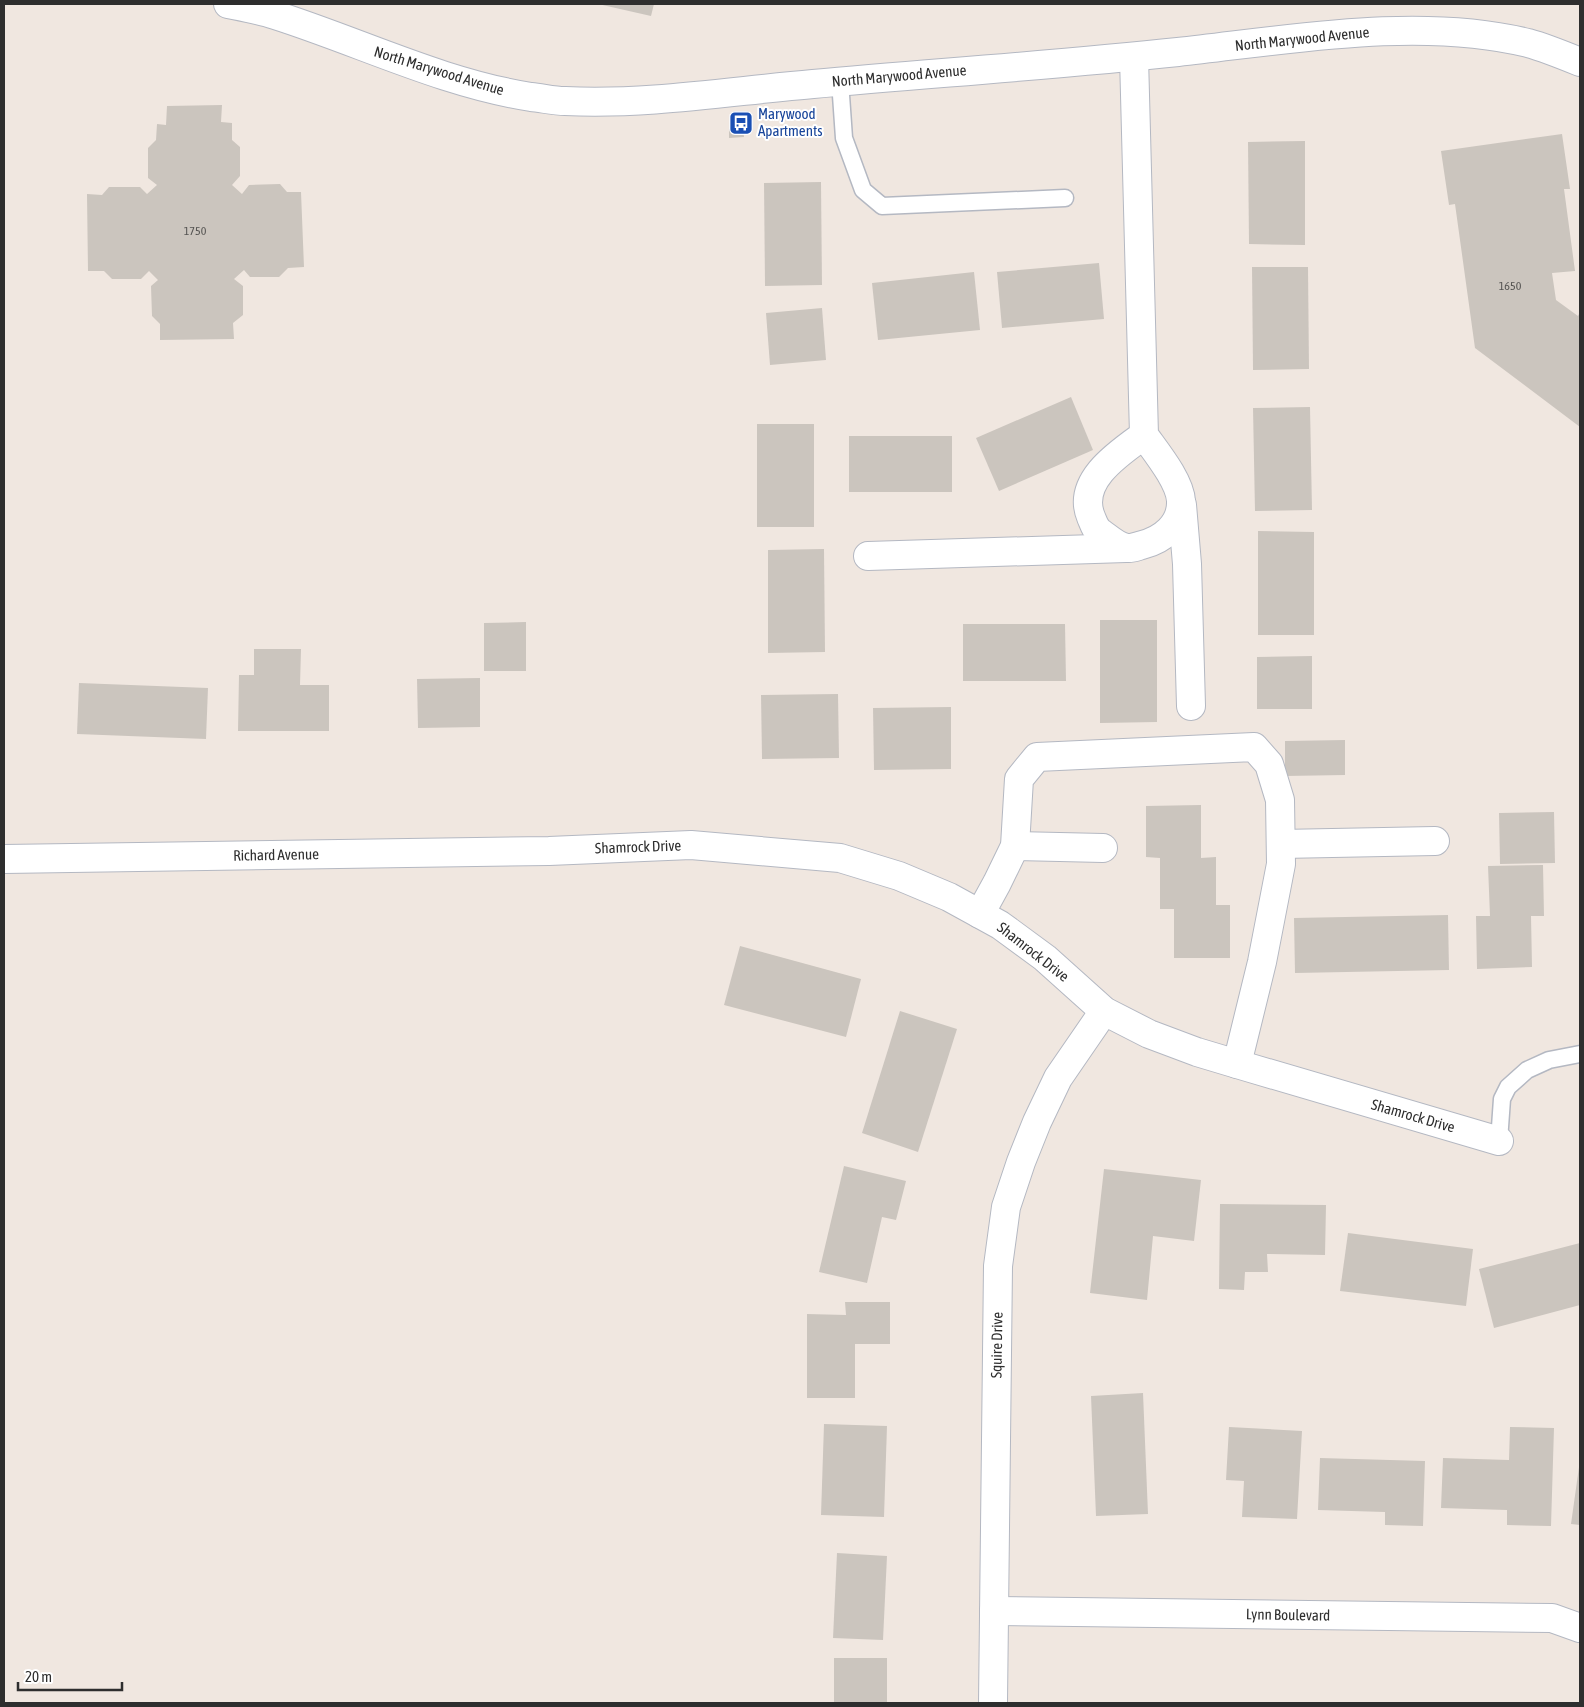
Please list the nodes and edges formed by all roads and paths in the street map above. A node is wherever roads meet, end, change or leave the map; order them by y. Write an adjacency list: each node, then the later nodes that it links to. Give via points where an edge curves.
1 (228, 4): 4 (street, North Marywood Avenue, via 272,14 448,78 563,102 674,98)
2 (1134, 57): 3 (street, North Marywood Avenue, via 1354,34 1436,31 1526,43); 4 (street, North Marywood Avenue); 6 (street)
3 (1580, 62)
4 (840, 81): 5 (lane, via 844,138 863,190 882,206)
5 (1065, 198)
6 (1144, 435): 7 (street, via 1176,485); 8 (street, via 1104,467 1089,496 1088,510 1096,530)
7 (1181, 501): 8 (street, via 1178,519 1169,531 1156,541); 10 (street, via 1187,564)
8 (1127, 548): 9 (street)
9 (868, 556)
10 (1191, 706)
11 (1435, 841): 12 (street)
12 (1281, 844): 13 (street, via 1280,800 1269,764 1254,747 1037,757 1019,779); 20 (street, via 1281,864 1262,962)
13 (1015, 846): 14 (street); 17 (street)
14 (1103, 848)
15 (549, 851): 16 (street, Richard Avenue); 17 (street, Shamrock Drive, via 691,845 840,858 899,876)
16 (4, 859)
17 (980, 914): 18 (street, Shamrock Drive, via 1045,958)
18 (1104, 1011): 20 (street, Shamrock Drive, via 1150,1034); 22 (street, Squire Drive, via 1058,1078 1036,1122 1006,1207 998,1266)
19 (1580, 1054): 21 (lane, via 1549,1060 1527,1070 1508,1087 1502,1099)
20 (1237, 1064): 21 (street, Shamrock Drive)
21 (1499, 1142)
22 (994, 1611): 23 (street, Lynn Boulevard, via 1552,1618); 24 (street, Squire Drive)
23 (1580, 1628)
24 (993, 1703)

